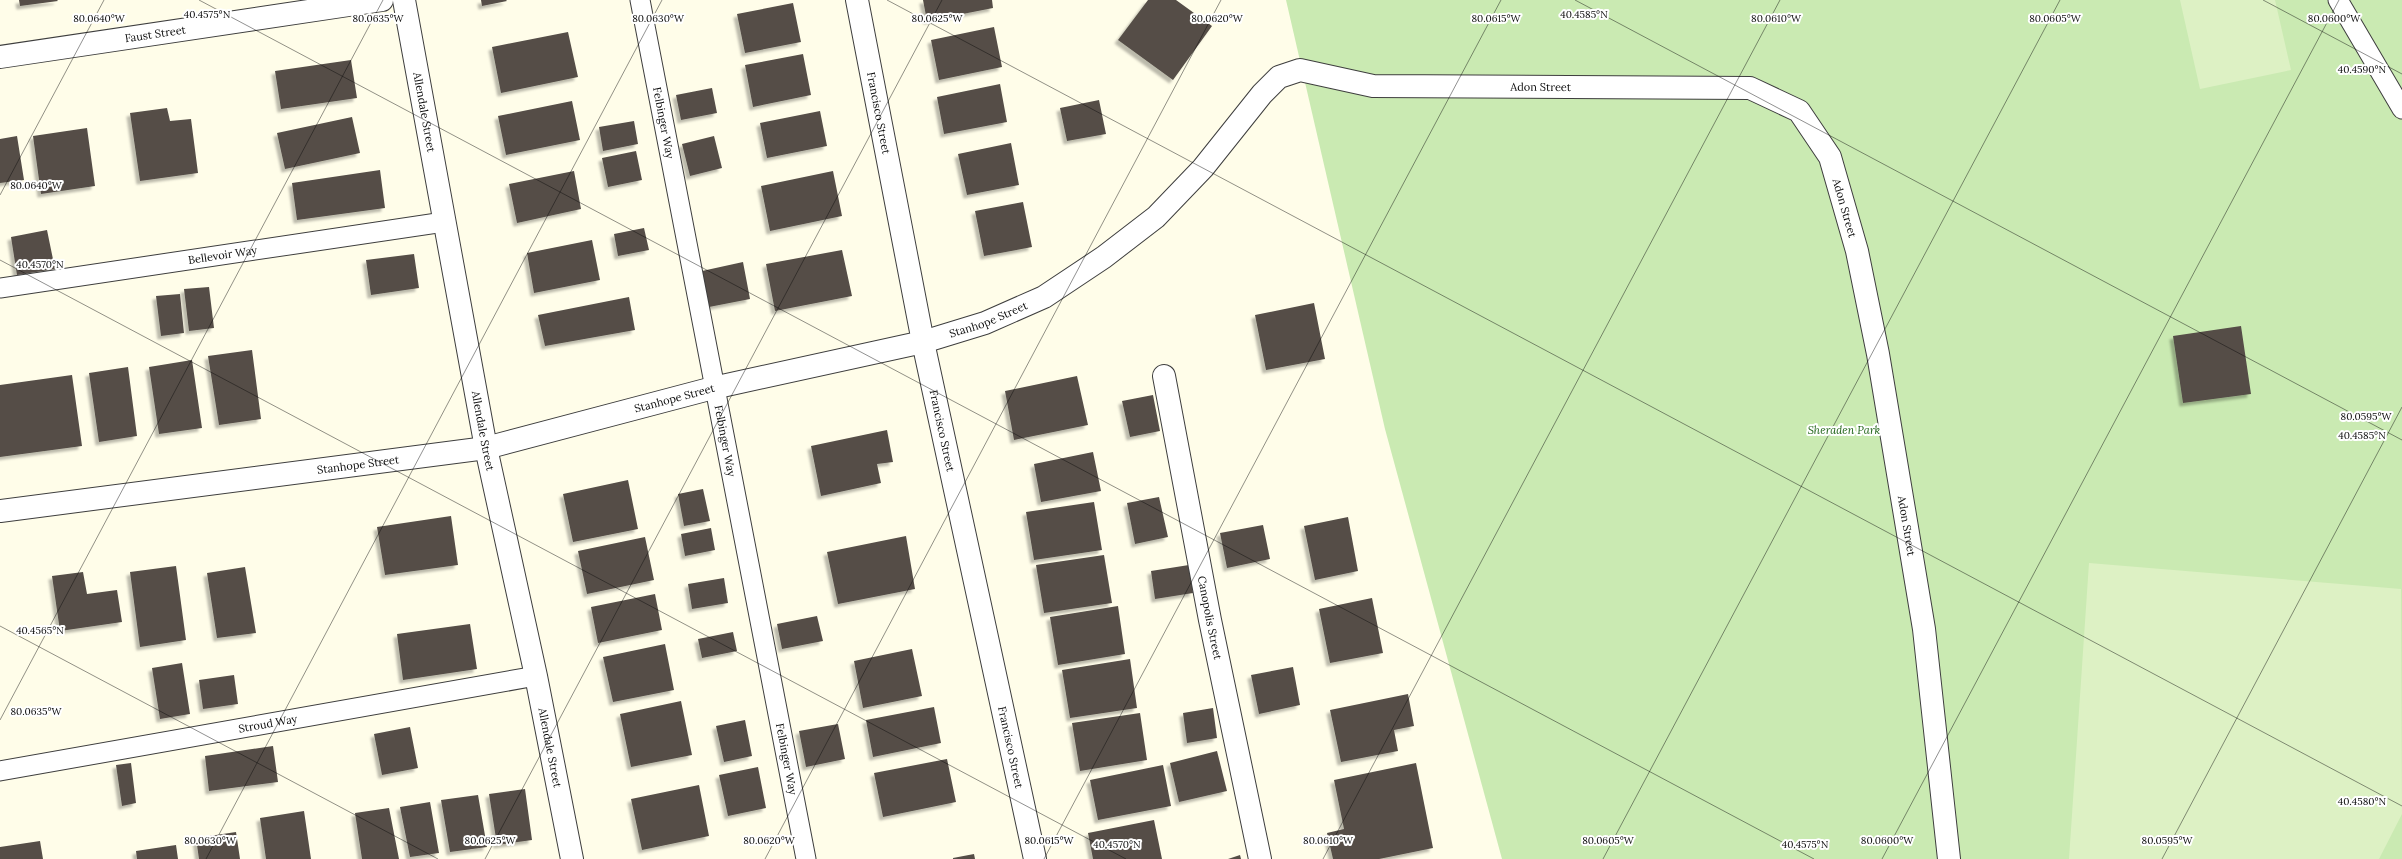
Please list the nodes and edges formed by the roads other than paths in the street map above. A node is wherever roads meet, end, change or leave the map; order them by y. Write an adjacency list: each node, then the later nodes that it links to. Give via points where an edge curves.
1 (382, 0): 6 (street, Faust Street)
2 (404, 0): 9 (street, Allendale Street)
3 (640, 0): 13 (lane, Felbinger Way)
4 (856, 0): 11 (street, Francisco Street)
5 (2338, 0): 8 (lane)
6 (0, 57)
7 (1262, 94): 11 (street, Stanhope Street, via 1203,168 1156,217 1104,257 1044,297 985,323); 22 (street, Adon Street, via 1279,77 1300,70 1373,86 1750,88 1799,110 1830,157 1857,251 1879,362 1924,629)
8 (2402, 109)
9 (444, 222): 10 (lane, Bellevoir Way); 14 (street, Allendale Street)
10 (0, 288)
11 (923, 342): 13 (street, Stanhope Street); 20 (street, Francisco Street)
12 (1164, 376): 21 (street, Canopolis Street, via 1210,620)
13 (713, 388): 14 (street, Stanhope Street); 19 (lane, Felbinger Way)
14 (486, 448): 15 (street, Stanhope Street); 16 (street, Allendale Street)
15 (0, 511)
16 (536, 676): 17 (lane, Stroud Way); 18 (street, Allendale Street)
17 (0, 771)
18 (572, 859)
19 (806, 859)
20 (1035, 859)
21 (1260, 859)
22 (1949, 859)

